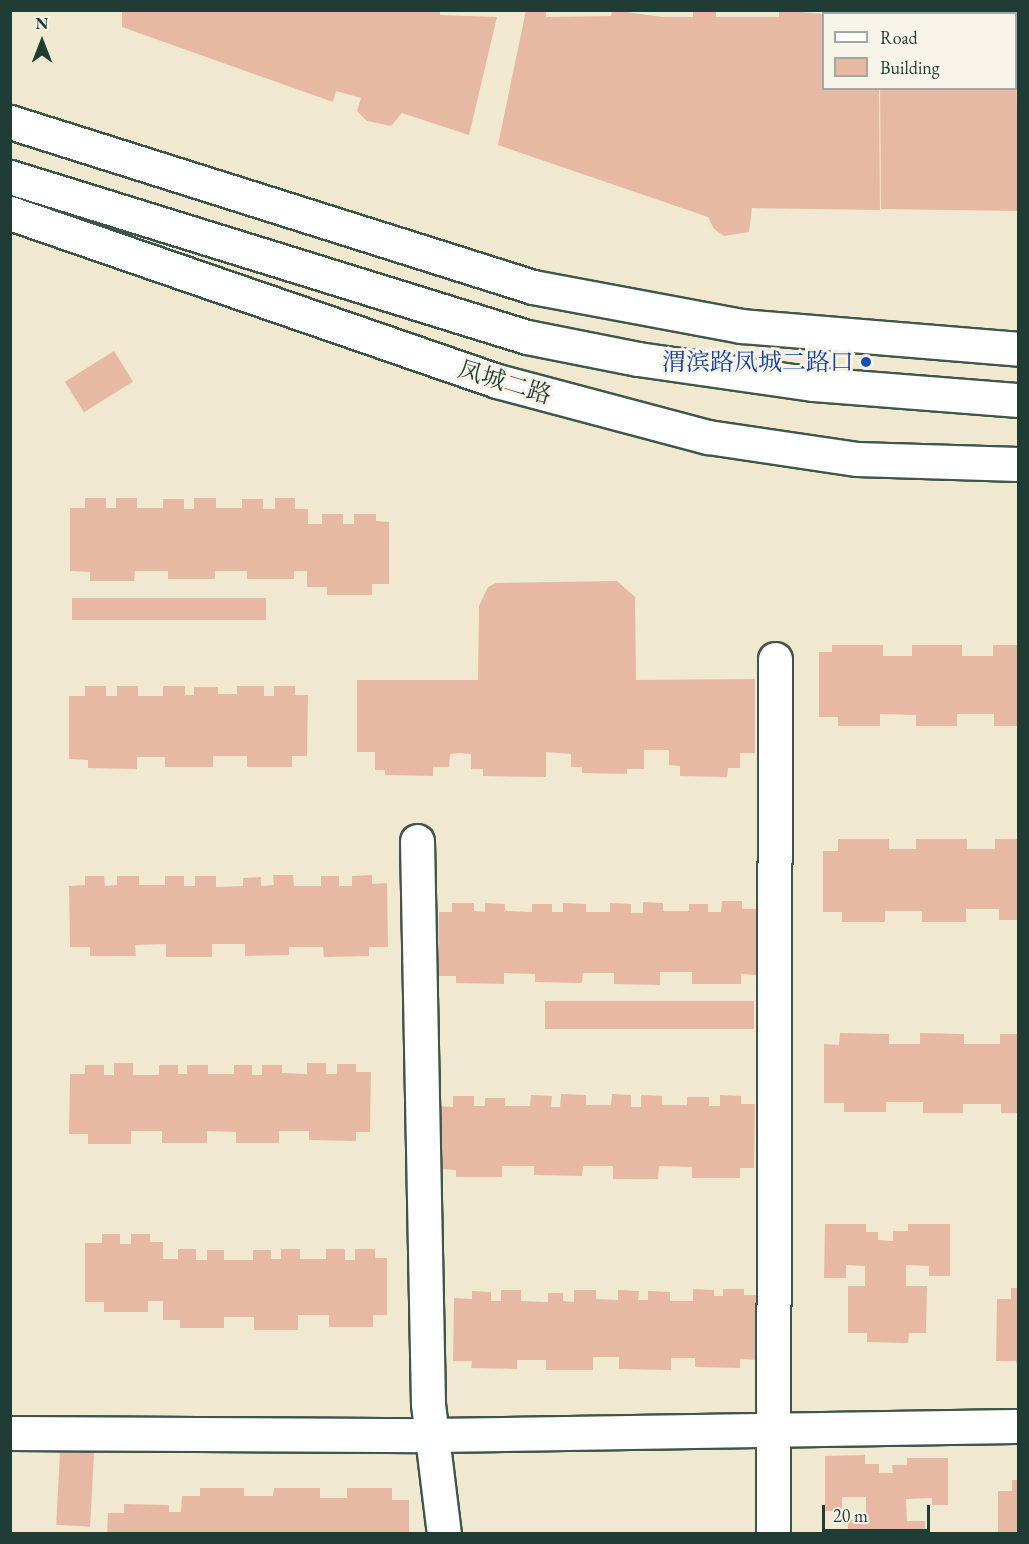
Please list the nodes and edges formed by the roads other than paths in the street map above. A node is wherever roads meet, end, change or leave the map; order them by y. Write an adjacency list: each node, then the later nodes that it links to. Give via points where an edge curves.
1 (10, 122): 4 (street, via 533,287 741,326)
2 (10, 177): 5 (street, 凤城二路, via 527,337 638,359 814,384)
3 (10, 213): 6 (street, 凤城二路, via 497,381 708,437 856,459)
4 (1018, 349)
5 (1018, 400)
6 (1018, 464)
7 (774, 659): 10 (street)
8 (417, 841): 12 (street, via 428,1404)
9 (1018, 1426): 10 (street)
10 (774, 1429): 12 (street); 14 (street)
11 (10, 1433): 12 (street)
12 (432, 1435): 13 (street)
13 (444, 1533)
14 (773, 1533)

